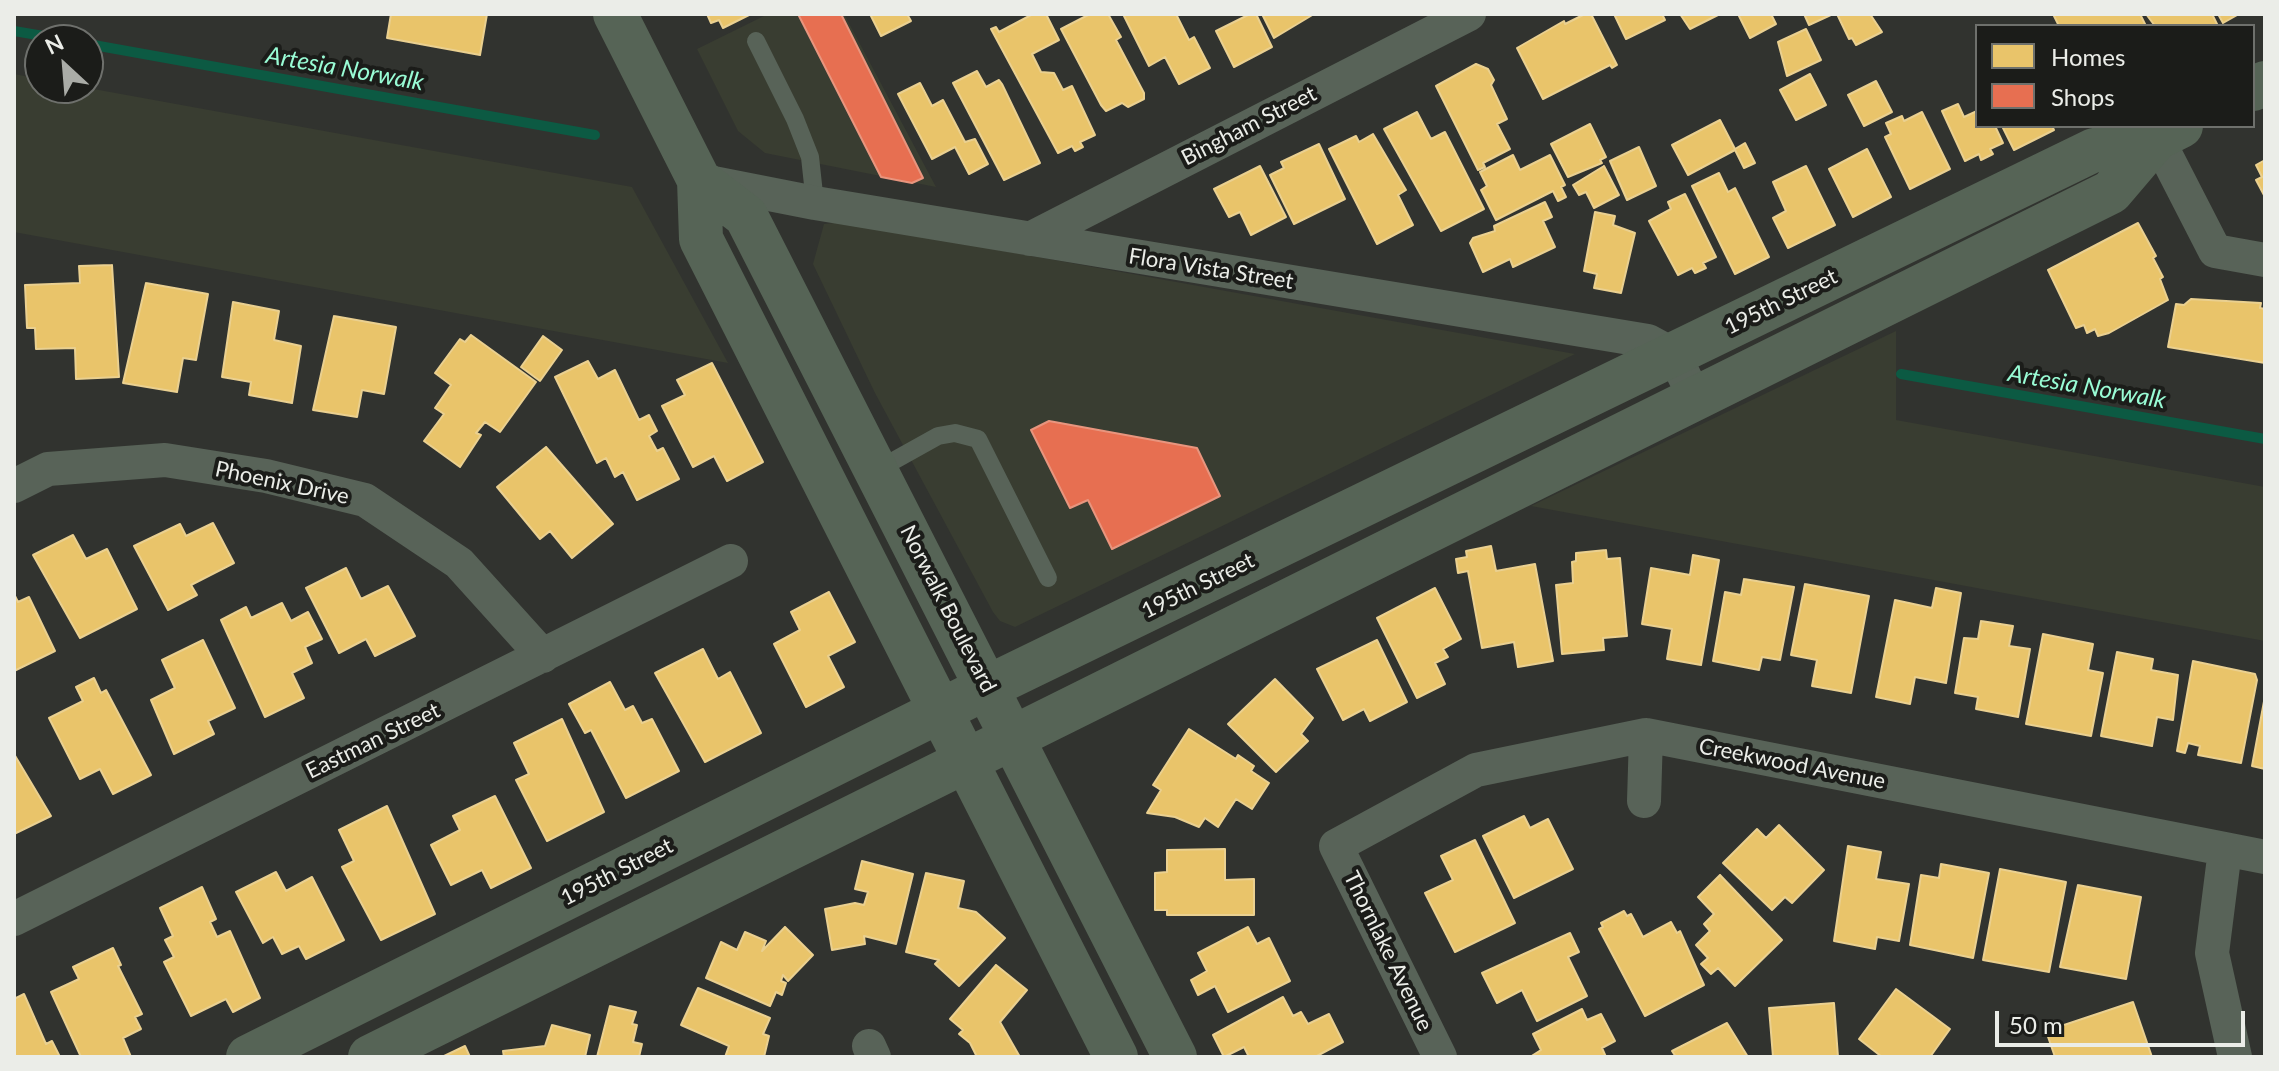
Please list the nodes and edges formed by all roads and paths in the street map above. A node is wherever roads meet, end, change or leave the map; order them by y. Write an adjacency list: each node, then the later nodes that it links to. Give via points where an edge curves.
1 (615, 14): 5 (street, Norwalk Boulevard)
2 (1469, 14): 7 (street, Bingham Street)
3 (756, 41): 6 (lane, via 810,157)
4 (2169, 132): 8 (street, via 2215,251); 9 (street, 195th Street, via 2094,150); 10 (street, via 2111,192)
5 (699, 180): 6 (street, Flora Vista Street); 11 (street, Norwalk Boulevard, via 746,216); 17 (street, Norwalk Boulevard, via 701,239)
6 (815, 203): 7 (street, Flora Vista Street)
7 (1030, 239): 9 (street, Flora Vista Street, via 1648,341)
8 (2265, 260)
9 (1674, 355): 10 (street); 16 (street, 195th Street)
10 (1695, 398): 19 (street)
11 (877, 470): 14 (lane, via 938,436 955,433 978,439); 16 (street, Norwalk Boulevard)
12 (14, 486): 15 (street, Phoenix Drive, via 48,469 165,460 266,476 365,500 459,563)
13 (731, 561): 15 (street, Eastman Street)
14 (1048, 578)
15 (543, 656): 25 (street, Eastman Street)
16 (988, 687): 17 (street, 195th Street); 19 (street, Norwalk Boulevard)
17 (941, 710): 20 (street, Norwalk Boulevard); 26 (street, 195th Street)
18 (1646, 735): 21 (street); 22 (street, Creekwood Avenue, via 1476,770); 23 (street, Creekwood Avenue)
19 (1013, 736): 20 (street); 29 (street, Norwalk Boulevard)
20 (966, 759): 27 (street); 28 (street, Norwalk Boulevard)
21 (1644, 801)
22 (1336, 846): 30 (street, Thornlake Avenue)
23 (2225, 850): 24 (street, Creekwood Avenue); 31 (street, via 2212,953)
24 (2265, 857)
25 (14, 919)
26 (248, 1057)
27 (370, 1057)
28 (1116, 1057)
29 (1175, 1057)
30 (1440, 1057)
31 (2235, 1057)

